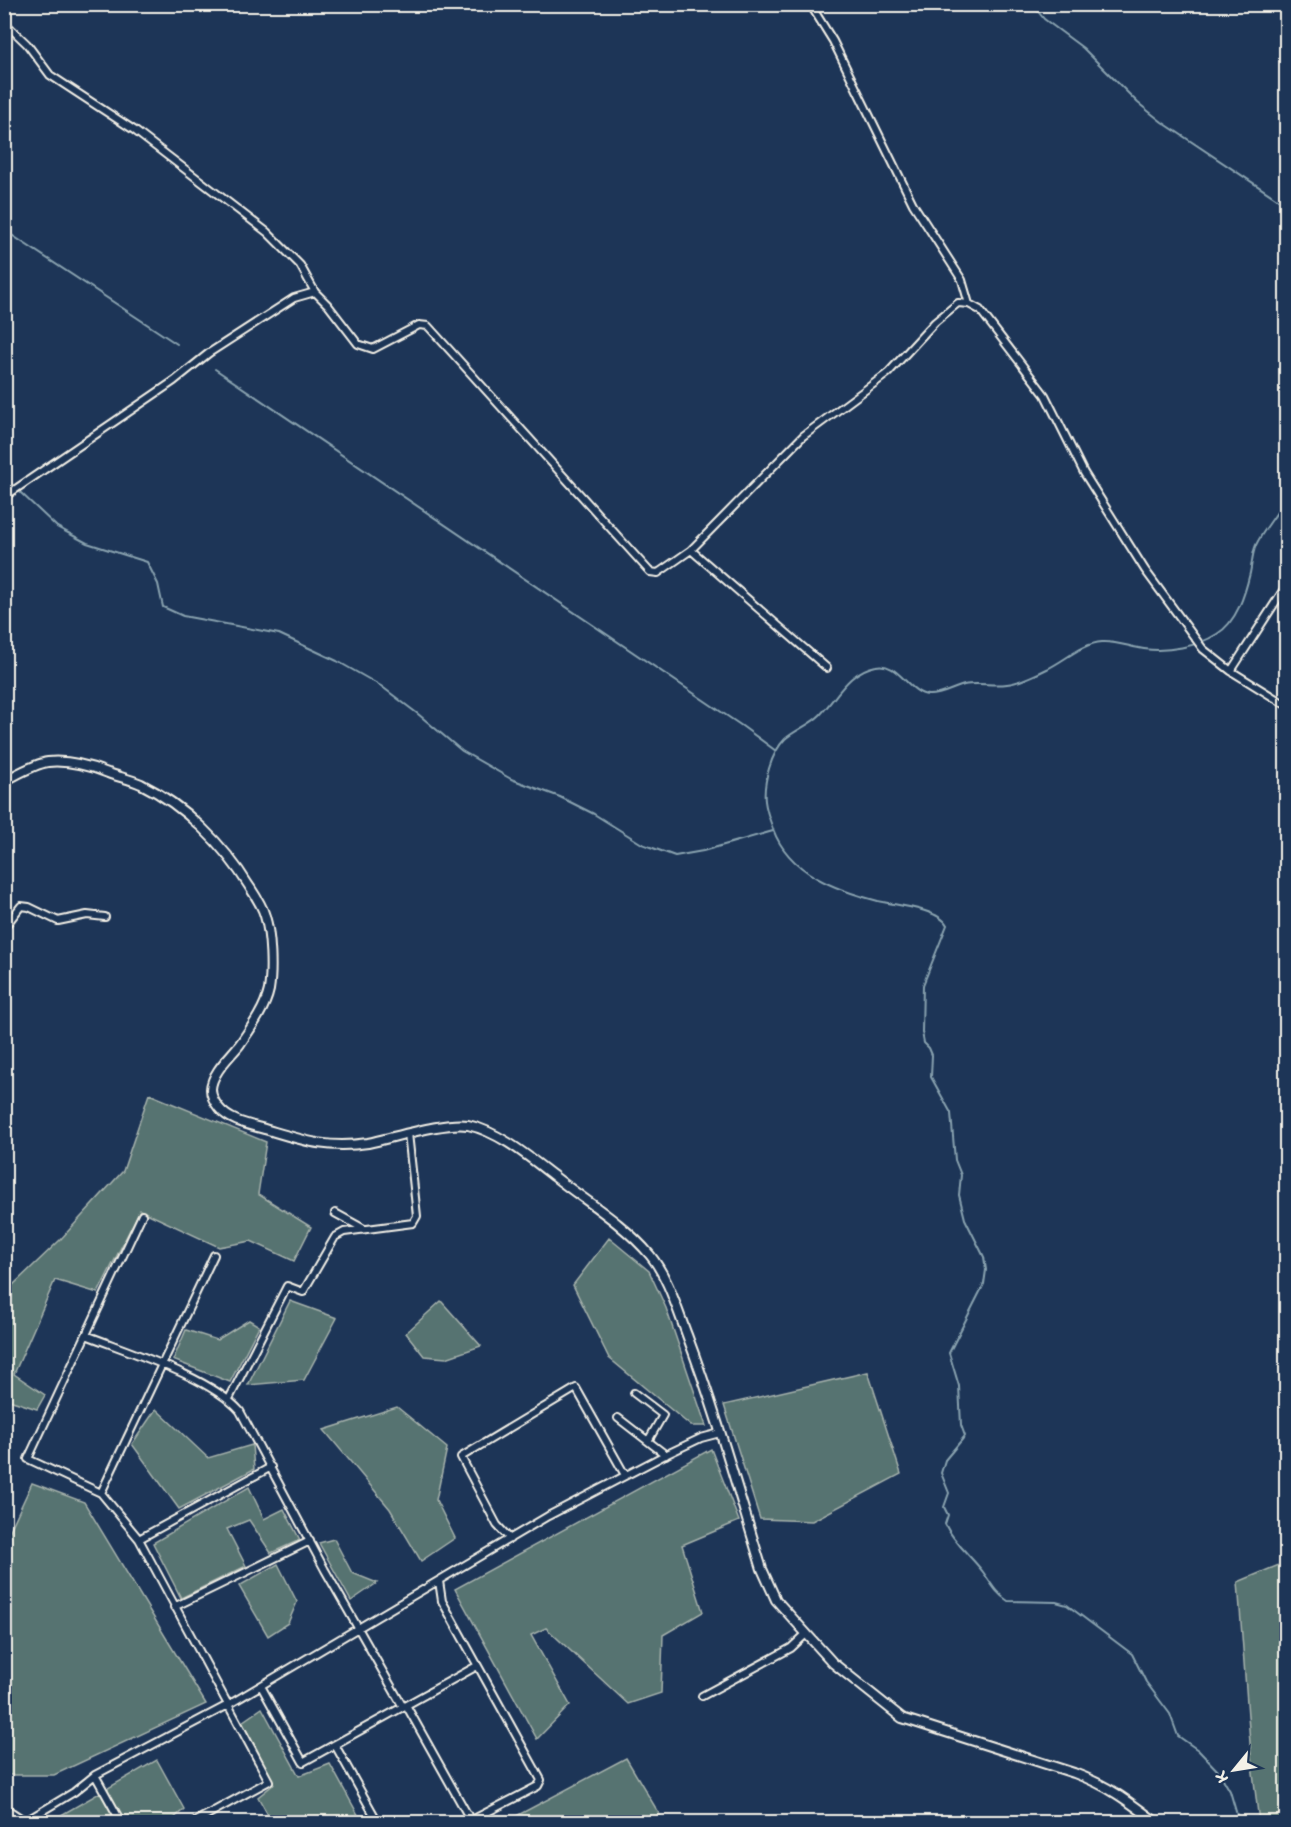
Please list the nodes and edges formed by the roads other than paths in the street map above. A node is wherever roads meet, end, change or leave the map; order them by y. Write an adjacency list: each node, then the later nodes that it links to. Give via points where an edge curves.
1 (810, 4): 4 (street, via 833,41 913,204 962,280)
2 (4, 22): 3 (street, via 50,75 134,130 267,232 300,265)
3 (315, 292): 5 (street, via 294,298 226,341); 6 (street, via 358,344 373,349 419,325 428,326 650,572 658,573)
4 (969, 304): 6 (street, via 958,303 888,373 803,436); 9 (street, via 980,310 1045,395 1084,473 1145,570 1203,649)
5 (6, 496)
6 (691, 550): 8 (street)
7 (1287, 586): 9 (street)
8 (827, 668)
9 (1231, 671): 10 (street)
10 (1287, 705)
11 (4, 781): 14 (street, via 46,762 94,768 139,783 192,820 241,873 266,917 269,988 265,1004 216,1074 211,1090 224,1113 319,1144 368,1143)
12 (105, 917): 13 (street, via 87,915 58,921 21,906)
13 (4, 928)
14 (408, 1134): 17 (street, via 417,1216 412,1223); 24 (street, via 466,1125 491,1133 534,1161 636,1241 653,1259 669,1290)
15 (336, 1213): 17 (street)
16 (142, 1215): 19 (street)
17 (364, 1230): 22 (street, via 344,1232 335,1238 303,1292 287,1286)
18 (214, 1256): 20 (street)
19 (86, 1335): 20 (street); 29 (street, via 28,1459)
20 (161, 1365): 22 (street, via 212,1387); 29 (street)
21 (634, 1393): 25 (street, via 663,1415)
22 (229, 1399): 27 (street, via 240,1411)
23 (618, 1418): 25 (street)
24 (720, 1433): 26 (street); 36 (street, via 762,1569 776,1600)
25 (648, 1441): 26 (street)
26 (666, 1455): 28 (street)
27 (271, 1467): 30 (street); 32 (street)
28 (624, 1475): 31 (street); 31 (street, via 576,1388 461,1457 497,1525)
29 (100, 1493): 30 (street)
30 (139, 1539): 34 (street)
31 (510, 1539): 33 (street)
32 (310, 1541): 34 (street); 35 (street)
33 (439, 1581): 35 (street); 37 (street, via 442,1601)
34 (174, 1607): 40 (street)
35 (359, 1628): 38 (street); 41 (street)
36 (806, 1634): 39 (street, via 791,1648); 50 (street, via 832,1663 902,1718 1101,1783)
37 (477, 1666): 41 (street); 49 (street, via 541,1780 538,1786)
38 (261, 1686): 40 (street); 42 (street, via 303,1762)
39 (702, 1696)
40 (228, 1706): 43 (street); 47 (street, via 269,1781)
41 (404, 1706): 42 (street); 49 (street)
42 (335, 1745): 48 (street)
43 (96, 1775): 45 (street); 46 (street)
44 (4, 1807): 45 (street)
45 (25, 1822)
46 (121, 1822)
47 (194, 1822)
48 (378, 1822)
49 (469, 1822)
50 (1156, 1822)

